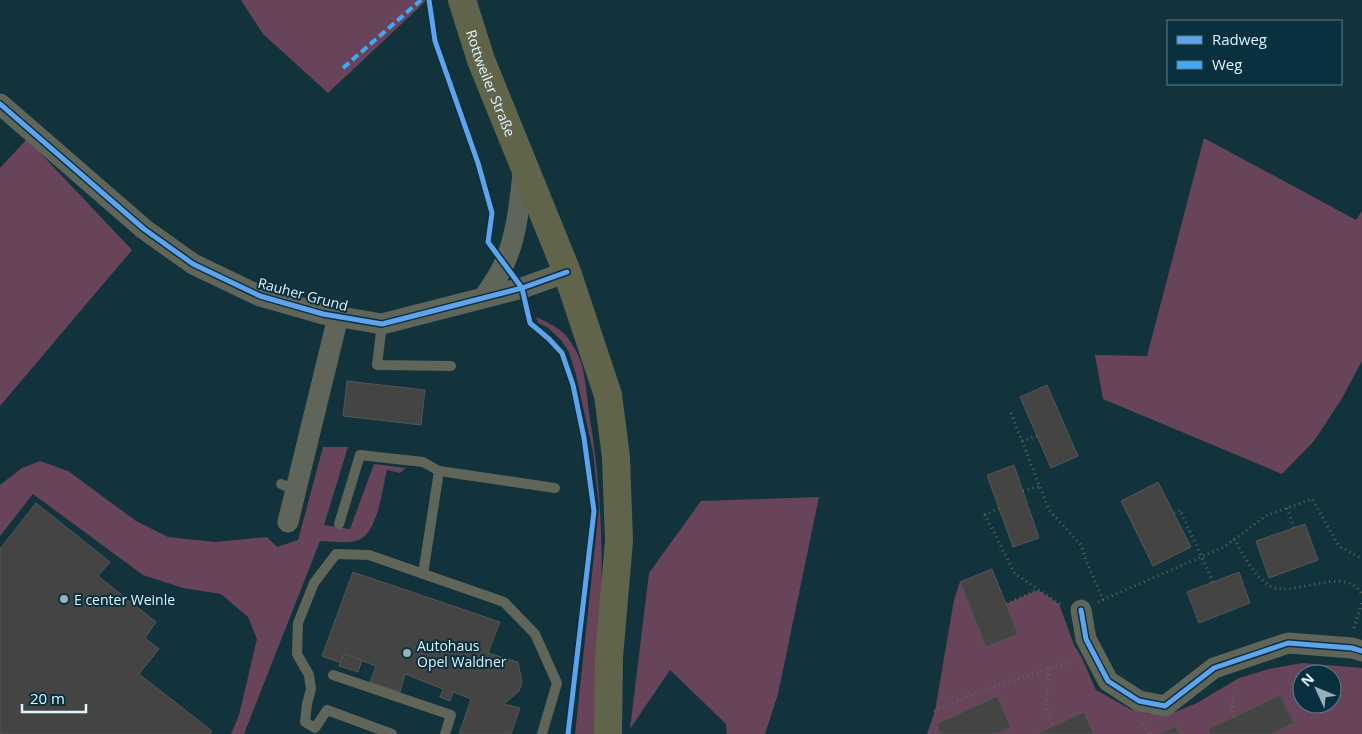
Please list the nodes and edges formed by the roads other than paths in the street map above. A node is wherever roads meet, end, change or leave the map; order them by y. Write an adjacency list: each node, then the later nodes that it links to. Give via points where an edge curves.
1 (462, 0): 3 (main road, Rottweiler Straße, via 481,60)
2 (0, 104): 6 (street, Rauher Grund, via 144,229 193,264 260,296)
3 (524, 165): 4 (main road, Rottweiler Straße); 5 (street, via 518,213 509,248 504,264)
4 (567, 272): 5 (street, Rauher Grund); 20 (main road, Rottweiler Straße, via 608,395 616,457 619,541 609,657)
5 (484, 297): 7 (street, Rauher Grund)
6 (338, 317): 7 (street, Rauher Grund); 11 (street, Rauher Grund, via 289,487)
7 (382, 324): 8 (lane, via 377,365)
8 (451, 366)
9 (439, 472): 10 (lane); 12 (lane, via 423,462 360,455); 13 (lane)
10 (555, 488)
11 (285, 515)
12 (339, 524)
13 (423, 574): 17 (lane, via 369,555 336,554 314,583 298,623 297,654 309,675 311,689 305,722 315,728 327,710); 19 (lane, via 504,602 535,634 557,684)
14 (1081, 610): 15 (street, via 1086,639 1108,681 1139,701 1165,706 1214,668 1288,643)
15 (1357, 650)
16 (333, 674): 18 (lane, via 451,715)
17 (392, 734)
18 (445, 734)
19 (542, 734)
20 (608, 734)

